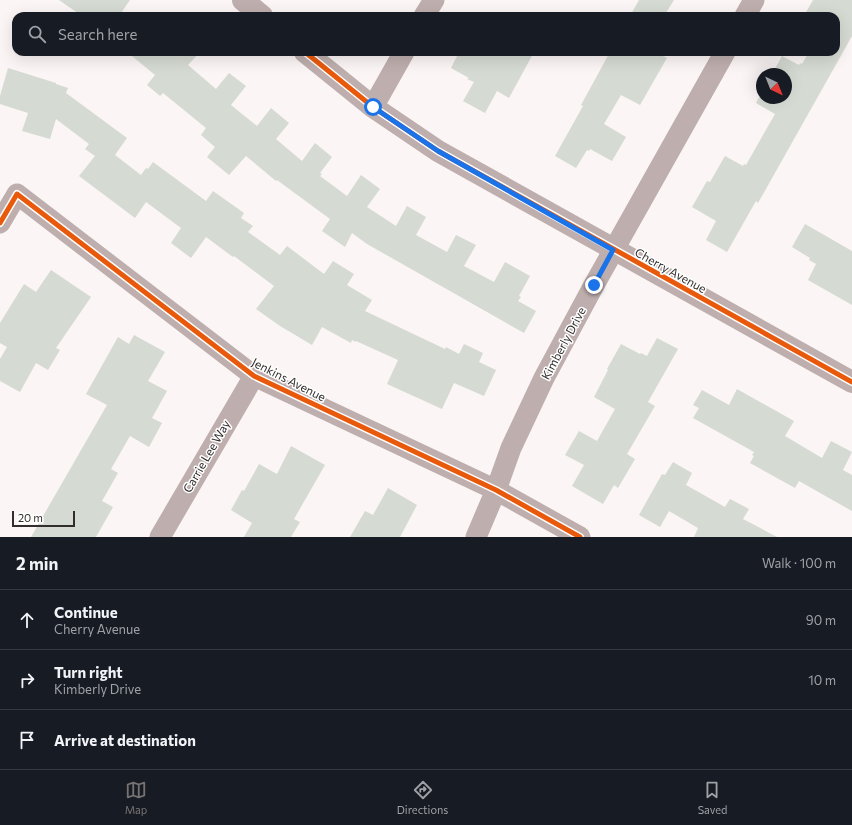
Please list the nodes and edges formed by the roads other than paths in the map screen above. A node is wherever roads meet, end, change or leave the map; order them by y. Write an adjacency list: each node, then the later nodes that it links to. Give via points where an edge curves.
1 (243, 0): 4 (street)
2 (434, 0): 5 (street)
3 (754, 0): 6 (street)
4 (257, 12)
5 (426, 12)
6 (747, 12)
7 (310, 56): 10 (street, Cherry Avenue)
8 (402, 56): 10 (street)
9 (722, 56): 12 (street, Kimberly Drive)
10 (373, 107): 12 (street, Cherry Avenue, via 438,151)
11 (0, 223): 13 (street, Jenkins Avenue, via 17,194)
12 (613, 250): 14 (street, Cherry Avenue); 15 (street, Kimberly Drive, via 544,378 511,448)
13 (254, 376): 15 (street, Jenkins Avenue); 16 (street, Carrie Lee Way)
14 (852, 382)
15 (496, 490): 17 (street, Kimberly Drive); 18 (street, Jenkins Avenue)
16 (160, 537)
17 (476, 537)
18 (580, 537)

